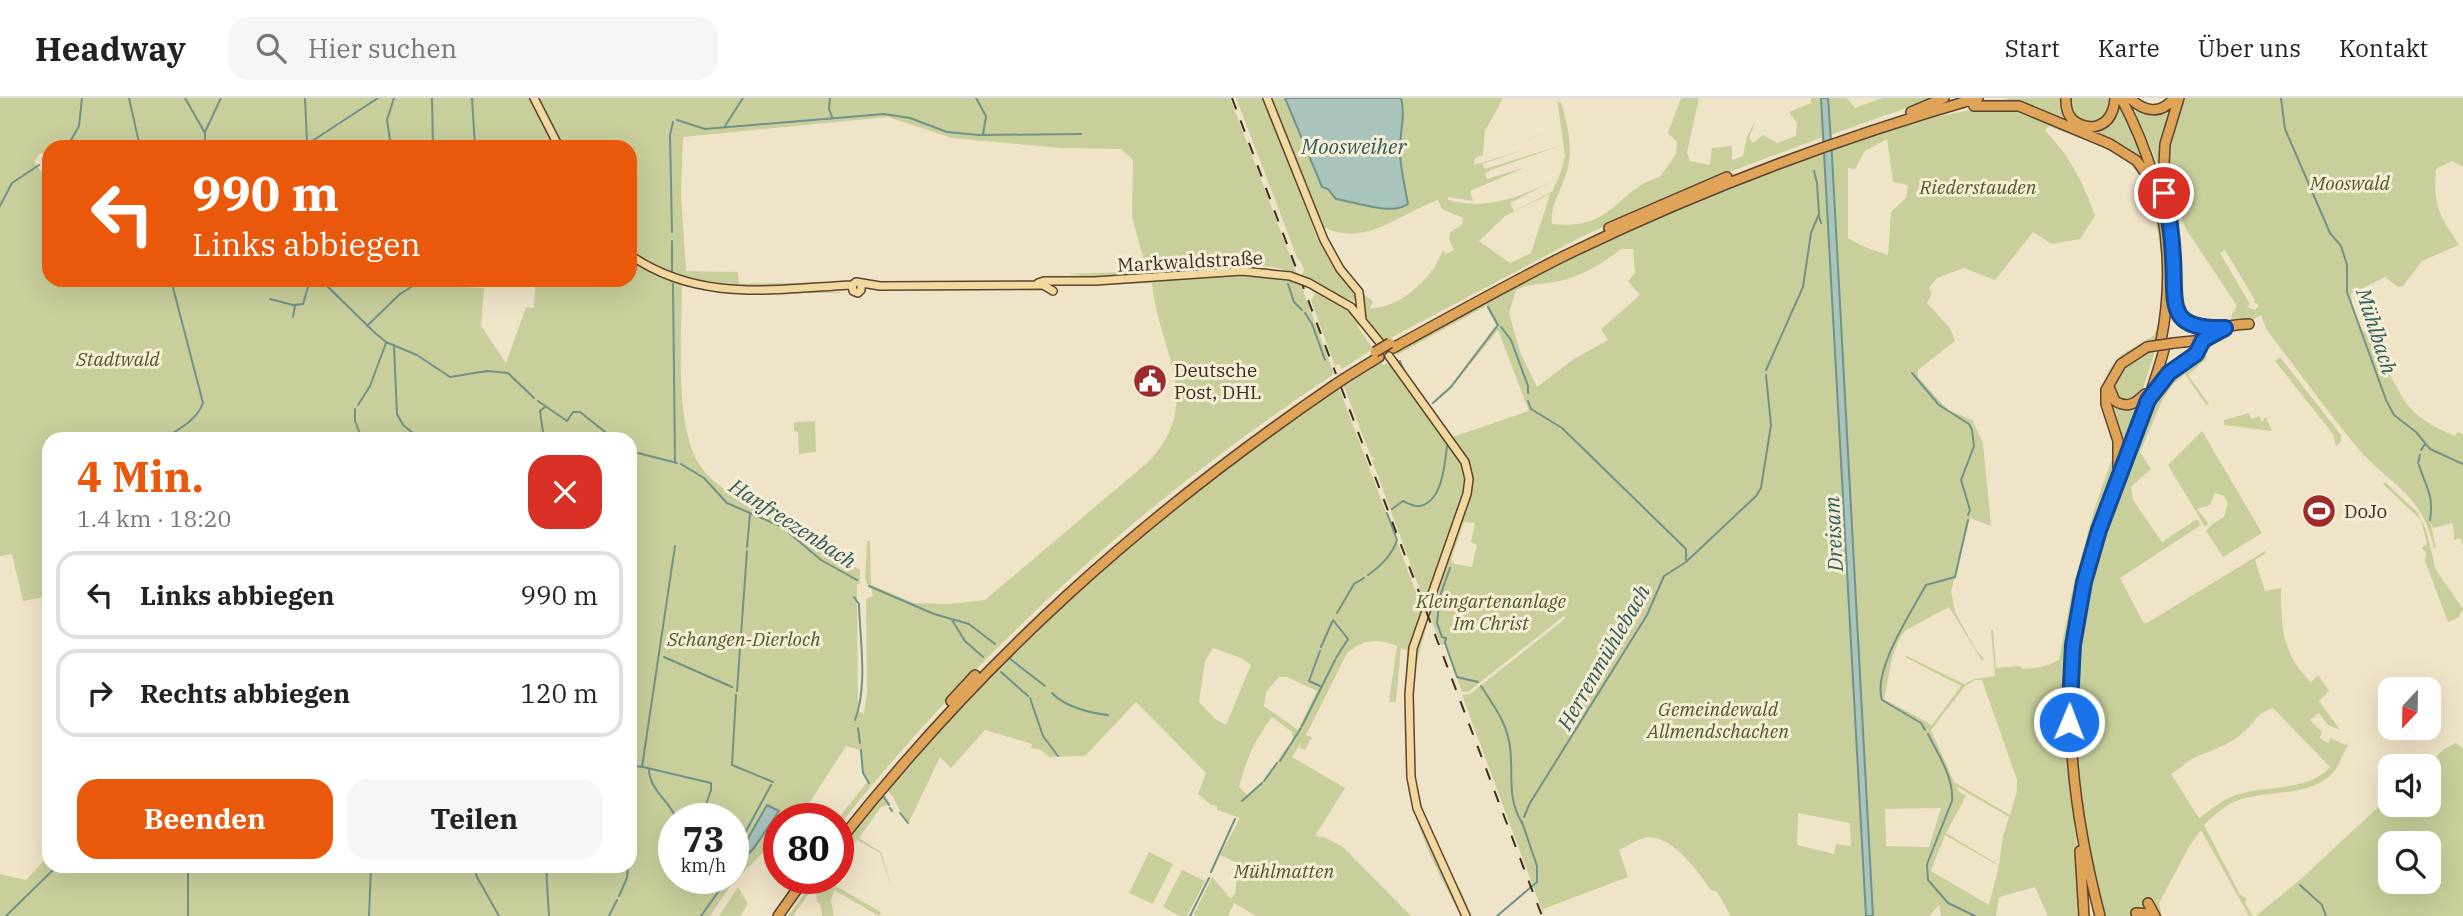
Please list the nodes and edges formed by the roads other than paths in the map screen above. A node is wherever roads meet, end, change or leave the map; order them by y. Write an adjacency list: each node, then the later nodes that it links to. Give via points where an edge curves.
1 (534, 98): 13 (main road)
2 (1267, 98): 22 (main road, via 1320,233 1339,269 1357,288)
3 (1944, 98): 12 (highway)
4 (1957, 98): 12 (highway)
5 (2003, 98): 11 (highway)
6 (2066, 98): 7 (highway, via 2073,121 2092,127 2108,120)
7 (2115, 98)
8 (2121, 98): 14 (highway)
9 (2128, 98): 10 (highway, via 2142,108 2156,110); 14 (highway)
10 (2176, 98): 14 (highway, via 2165,144)
11 (1976, 102): 12 (highway); 14 (highway, via 2018,106 2110,144 2137,161)
12 (1912, 115): 29 (highway, via 1724,178 1611,227 1504,281)
13 (555, 140)
14 (2162, 191): 15 (highway)
15 (2164, 205): 21 (highway, via 2174,261); 28 (highway, via 2168,267)
16 (637, 259): 19 (main road, Markwaldstraße, via 661,274 718,289)
17 (1066, 275): 18 (main road)
18 (1079, 282): 19 (main road, Markwaldstraße); 23 (main road, Markwaldstraße, bridge, via 1242,271 1290,276)
19 (1040, 284): 20 (main road)
20 (1052, 291)
21 (2172, 297): 26 (highway, via 2189,324); 28 (highway)
22 (1360, 302): 23 (main road); 24 (main road)
23 (1353, 310): 24 (main road, Markwaldstraße)
24 (1362, 320): 29 (main road, Markwaldstraße)
25 (2245, 326): 26 (highway)
26 (2225, 328): 27 (highway)
27 (2203, 340): 28 (highway); 32 (highway, via 2196,354 2169,373)
28 (2165, 344): 30 (highway, bridge, via 2147,347 2127,359); 32 (highway)
29 (1385, 350): 31 (highway); 44 (main road, Markwaldstraße, via 1465,463 1469,479 1410,664 1409,750 1421,823)
30 (2110, 382): 32 (highway, via 2111,394 2120,404); 33 (highway, via 2105,398 2118,441)
31 (1332, 383): 34 (highway, via 1211,465 1083,570 963,687); 35 (highway, via 1205,477 1087,575 968,691)
32 (2147, 397): 33 (highway); 46 (highway, via 2099,530 2073,645 2072,763)
33 (2118, 467): 36 (highway, via 2082,572 2068,649 2066,747)
34 (854, 814)
35 (854, 823)
36 (2080, 851): 45 (highway); 46 (highway)
37 (794, 894): 42 (highway)
38 (801, 894): 43 (highway)
39 (2147, 904): 40 (main road); 41 (highway)
40 (2134, 915): 41 (highway)
41 (2153, 915)
42 (778, 916)
43 (785, 916)
44 (1466, 916)
45 (2084, 916)
46 (2098, 916)

